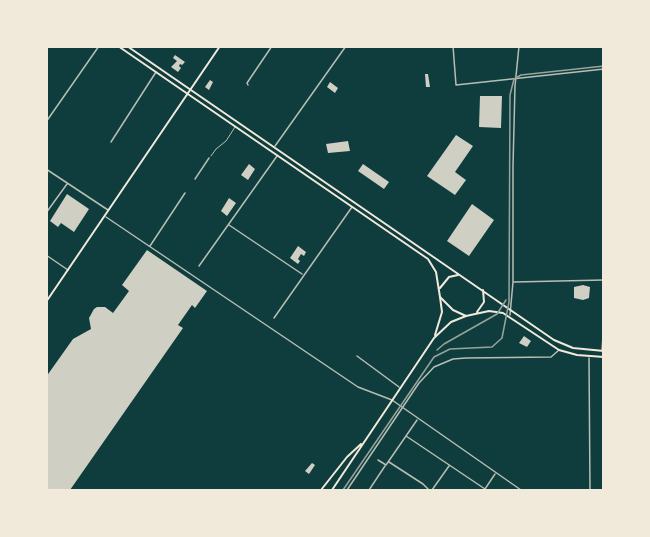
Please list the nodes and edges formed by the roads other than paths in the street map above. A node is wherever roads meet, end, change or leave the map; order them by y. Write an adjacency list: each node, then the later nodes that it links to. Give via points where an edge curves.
1 (99, 46): 14 (street)
2 (118, 46): 10 (main road)
3 (127, 46): 13 (main road)
4 (220, 46): 13 (main road)
5 (272, 46): 12 (street)
6 (346, 46): 17 (street)
7 (453, 46): 11 (street, via 456,85)
8 (519, 46): 11 (street)
9 (603, 69): 11 (street)
10 (157, 72): 13 (main road); 16 (street)
11 (516, 79): 36 (street)
12 (248, 85)
13 (189, 92): 15 (main road); 17 (main road); 25 (main road)
14 (46, 122)
15 (236, 126): 18 (main road); 19 (lane)
16 (111, 142)
17 (274, 148): 34 (main road)
18 (278, 155): 24 (main road); 28 (street)
19 (209, 158): 21 (street)
20 (46, 169): 22 (street)
21 (195, 179)
22 (67, 183): 25 (street); 26 (street)
23 (185, 194): 29 (street)
24 (352, 206): 33 (street); 37 (main road, via 430,262)
25 (109, 211): 27 (main road)
26 (46, 213)
27 (105, 217): 29 (street); 32 (main road)
28 (228, 224): 31 (street); 33 (street)
29 (150, 247): 54 (street, via 348,381)
30 (46, 255): 32 (street)
31 (199, 266)
32 (68, 270): 40 (main road)
33 (304, 275): 45 (street)
34 (461, 276): 37 (main road, via 449,277); 38 (main road)
35 (603, 280): 36 (street)
36 (513, 282): 41 (street)
37 (439, 289): 39 (main road)
38 (483, 290): 41 (main road); 42 (main road, via 483,304)
39 (440, 297): 44 (main road); 47 (main road, via 442,317)
40 (46, 303)
41 (511, 310): 43 (street); 49 (main road, via 559,343)
42 (475, 314): 43 (main road, via 489,311); 44 (main road)
43 (510, 315): 48 (main road)
44 (466, 316): 47 (main road, via 454,320)
45 (274, 318)
46 (603, 321): 49 (street)
47 (434, 338): 53 (main road)
48 (559, 350): 51 (main road); 55 (street, via 551,357 466,358 442,363 426,375)
49 (602, 351)
50 (357, 356): 53 (street)
51 (589, 357): 52 (main road); 70 (street)
52 (603, 357)
53 (400, 388): 54 (main road)
54 (392, 400): 55 (street); 58 (main road)
55 (403, 408): 56 (street); 66 (street)
56 (417, 419): 57 (street); 63 (street)
57 (406, 436): 60 (street); 62 (street)
58 (363, 442): 64 (main road); 65 (main road)
59 (378, 460): 61 (street)
60 (388, 462): 61 (street); 68 (street)
61 (386, 465): 67 (street)
62 (449, 466): 63 (street, via 485,489); 68 (street)
63 (496, 473): 69 (street)
64 (321, 490)
65 (332, 490)
66 (347, 490)
67 (369, 490)
68 (430, 490)
69 (519, 490)
70 (590, 490)

